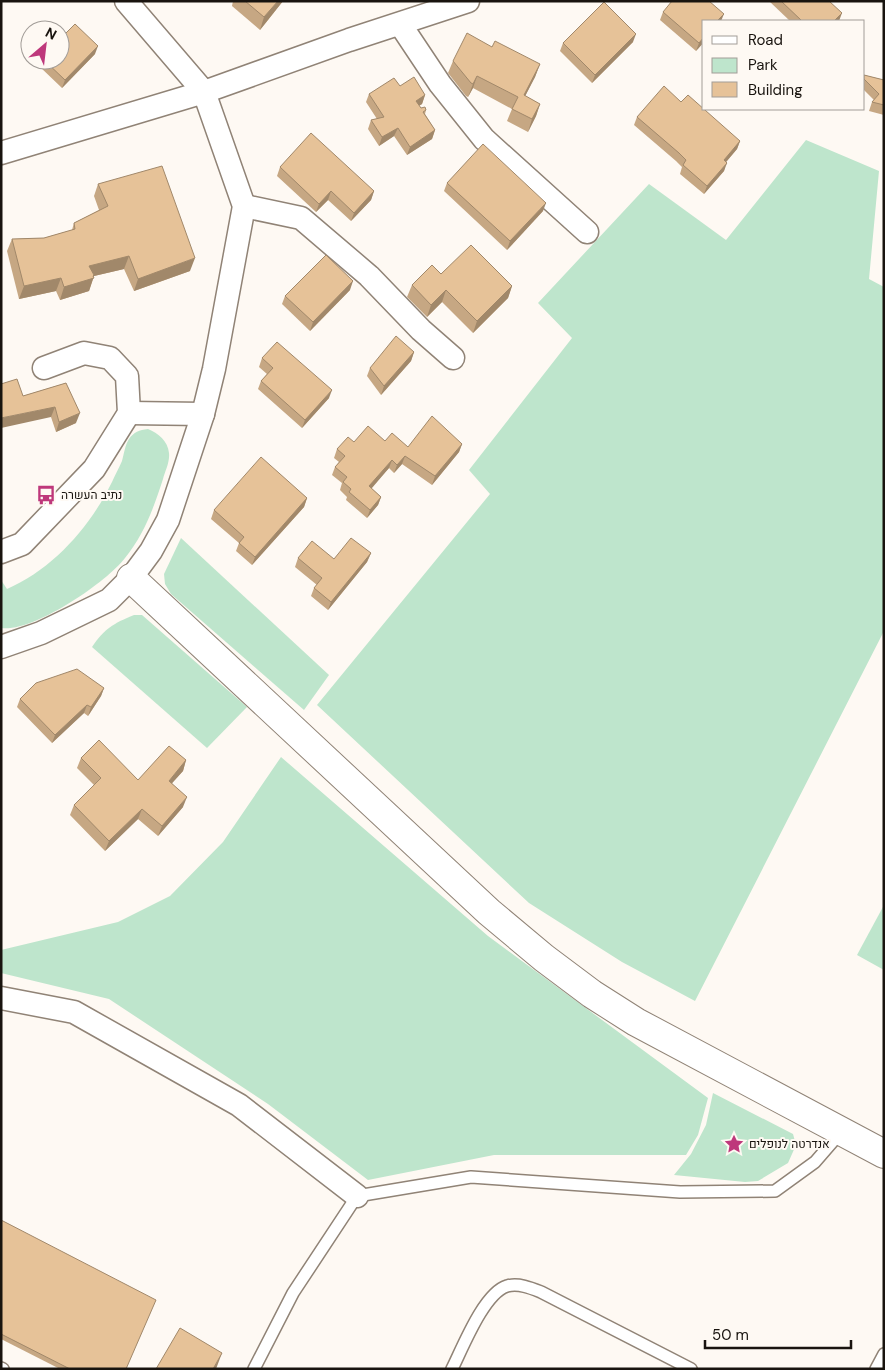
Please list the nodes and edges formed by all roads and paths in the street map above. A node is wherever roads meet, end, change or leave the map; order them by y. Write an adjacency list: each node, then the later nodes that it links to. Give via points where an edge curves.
1 (126, 1): 4 (street)
2 (468, 1): 3 (street)
3 (400, 24): 4 (street); 7 (street, via 440,84 484,139)
4 (204, 92): 5 (street); 6 (street)
5 (1, 153)
6 (244, 206): 8 (street, via 301,218 369,276); 11 (street)
7 (587, 232)
8 (453, 358)
9 (44, 368): 10 (street, via 84,353 110,358 127,376)
10 (129, 413): 11 (street); 12 (street, via 94,469 22,544)
11 (203, 414): 13 (street, via 168,520)
12 (1, 552)
13 (131, 578): 14 (street, via 109,600 41,633); 16 (street, via 475,899 544,958 636,1022)
14 (1, 647)
15 (1, 998): 18 (street, via 74,1012 239,1105)
16 (842, 1132): 17 (street); 18 (lane, via 815,1162 775,1190 680,1192 471,1177)
17 (884, 1154)
18 (357, 1196): 20 (lane, via 293,1293)
19 (884, 1354): 23 (lane)
20 (254, 1369)
21 (452, 1369): 22 (lane, via 489,1299 507,1286 524,1285)
22 (691, 1369)
23 (876, 1369)

